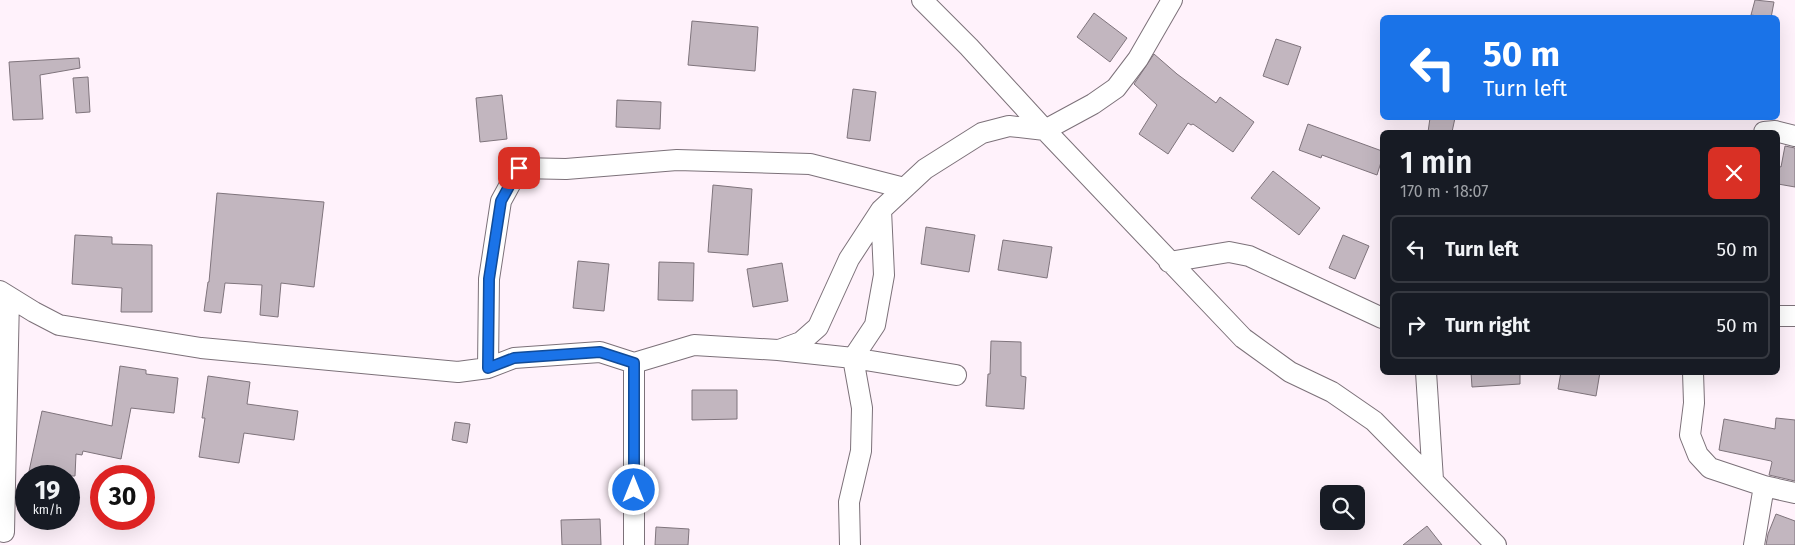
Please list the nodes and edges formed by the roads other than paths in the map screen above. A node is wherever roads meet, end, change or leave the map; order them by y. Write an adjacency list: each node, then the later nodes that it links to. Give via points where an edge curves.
1 (1172, 0): 3 (street, via 1138,59 1116,88)
2 (932, 4): 3 (street)
3 (1045, 130): 6 (street, via 1009,126 982,133 925,169); 8 (street)
4 (1780, 132): 5 (street)
5 (1795, 136)
6 (904, 188): 7 (street); 16 (street, via 810,164 677,160 566,169 519,168 501,201 489,279)
7 (880, 210): 13 (street, via 849,259 818,327 801,342); 14 (street, via 884,275 875,326)
8 (1169, 262): 12 (street, via 1229,252 1249,256); 20 (street, via 1243,338 1290,372 1332,392 1374,421)
9 (5, 295): 16 (street, via 59,325 201,348 458,372); 23 (street)
10 (1780, 316): 11 (street)
11 (1795, 316)
12 (1380, 317)
13 (778, 350): 14 (street); 15 (street, via 694,345)
14 (853, 358): 17 (street); 25 (street, via 862,408 861,451 849,502)
15 (634, 363): 16 (street, via 600,352 514,358); 24 (street)
16 (488, 368)
17 (956, 375)
18 (1426, 375): 20 (street)
19 (1693, 375): 21 (street, via 1690,434 1698,455 1710,468)
20 (1433, 480): 26 (street)
21 (1764, 486): 22 (street); 27 (street)
22 (1795, 493)
23 (4, 532)
24 (634, 545)
25 (850, 545)
26 (1496, 545)
27 (1754, 545)

